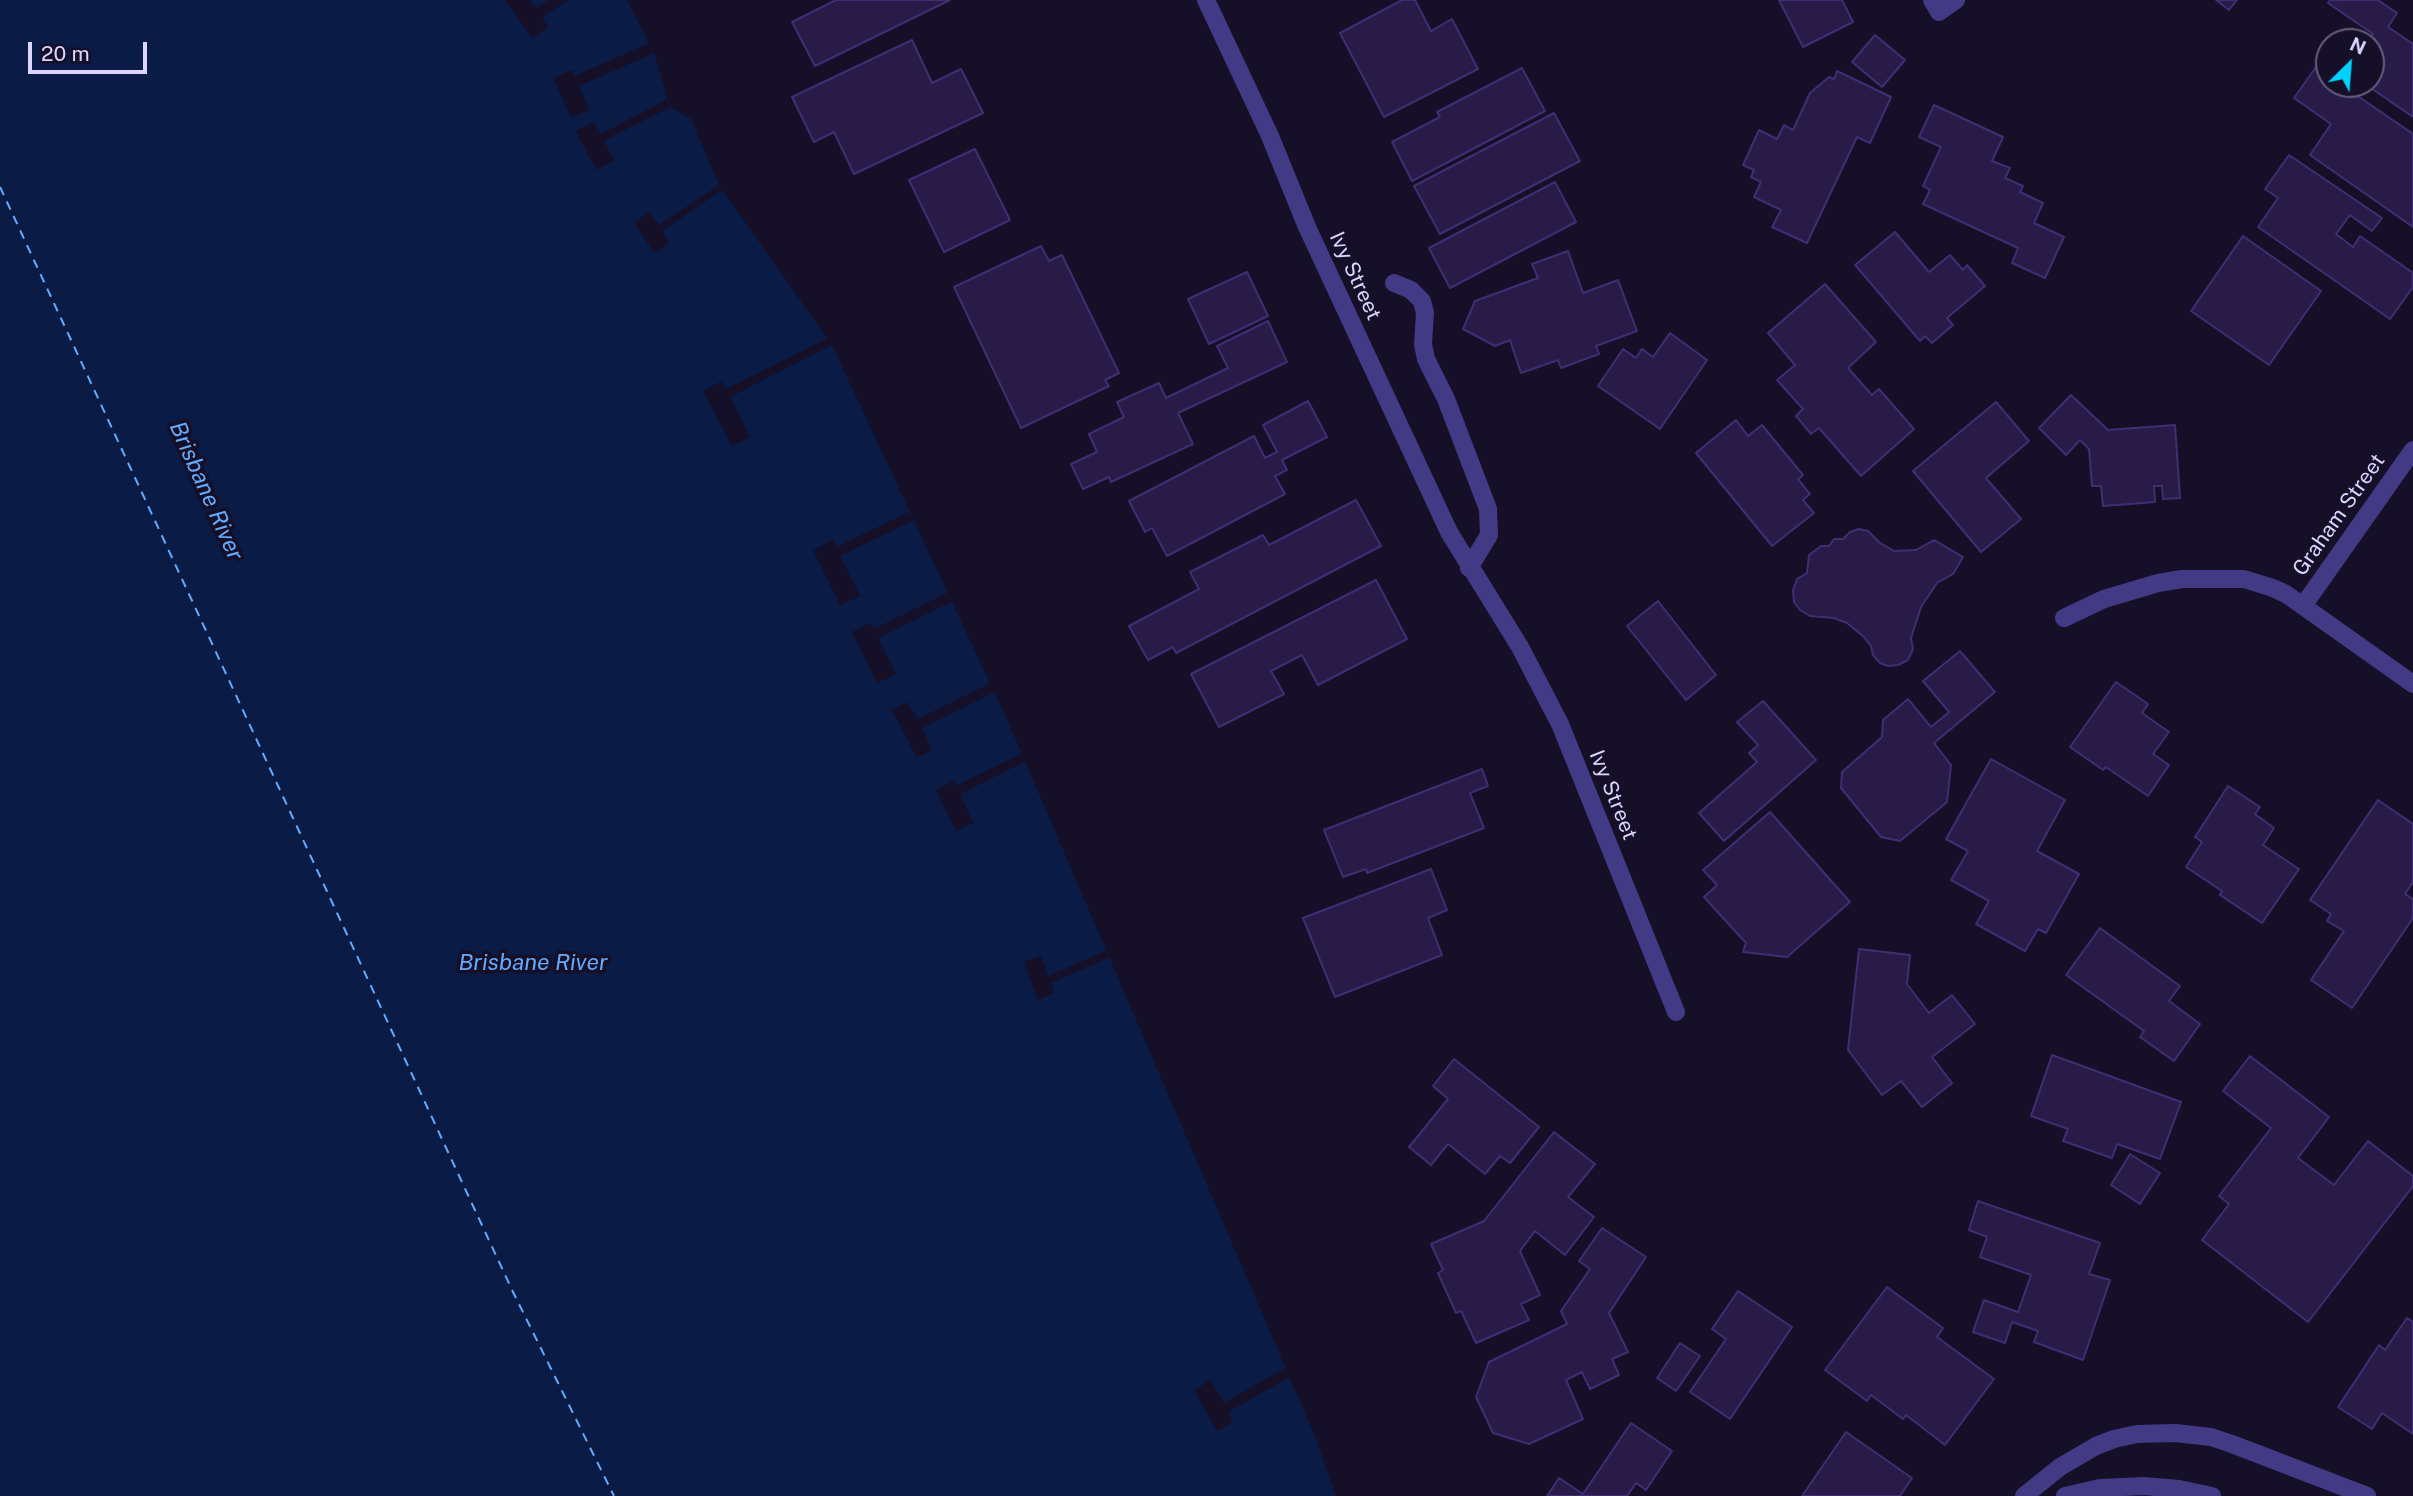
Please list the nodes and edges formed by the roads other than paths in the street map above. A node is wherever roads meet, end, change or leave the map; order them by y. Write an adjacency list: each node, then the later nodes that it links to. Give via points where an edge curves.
1 (1206, 0): 6 (street, Ivy Street, via 1316,247)
2 (1932, 0): 3 (street, via 1940,12)
3 (1956, 0)
4 (1394, 283): 6 (street, Ivy Street, via 1422,301 1426,359 1446,398 1488,509 1489,535)
5 (2413, 450): 7 (street, Graham Street)
6 (1469, 568): 10 (street, Ivy Street, via 1520,647 1555,714)
7 (2303, 606): 8 (street, via 2273,588 2244,579 2182,579 2130,590); 9 (street)
8 (2064, 618)
9 (2413, 684)
10 (1676, 1012)
11 (2024, 1496): 14 (street, via 2096,1446 2124,1436 2155,1433 2193,1434 2232,1444)
12 (2065, 1496): 13 (street, via 2099,1488 2144,1486)
13 (2212, 1496)
14 (2367, 1496)

